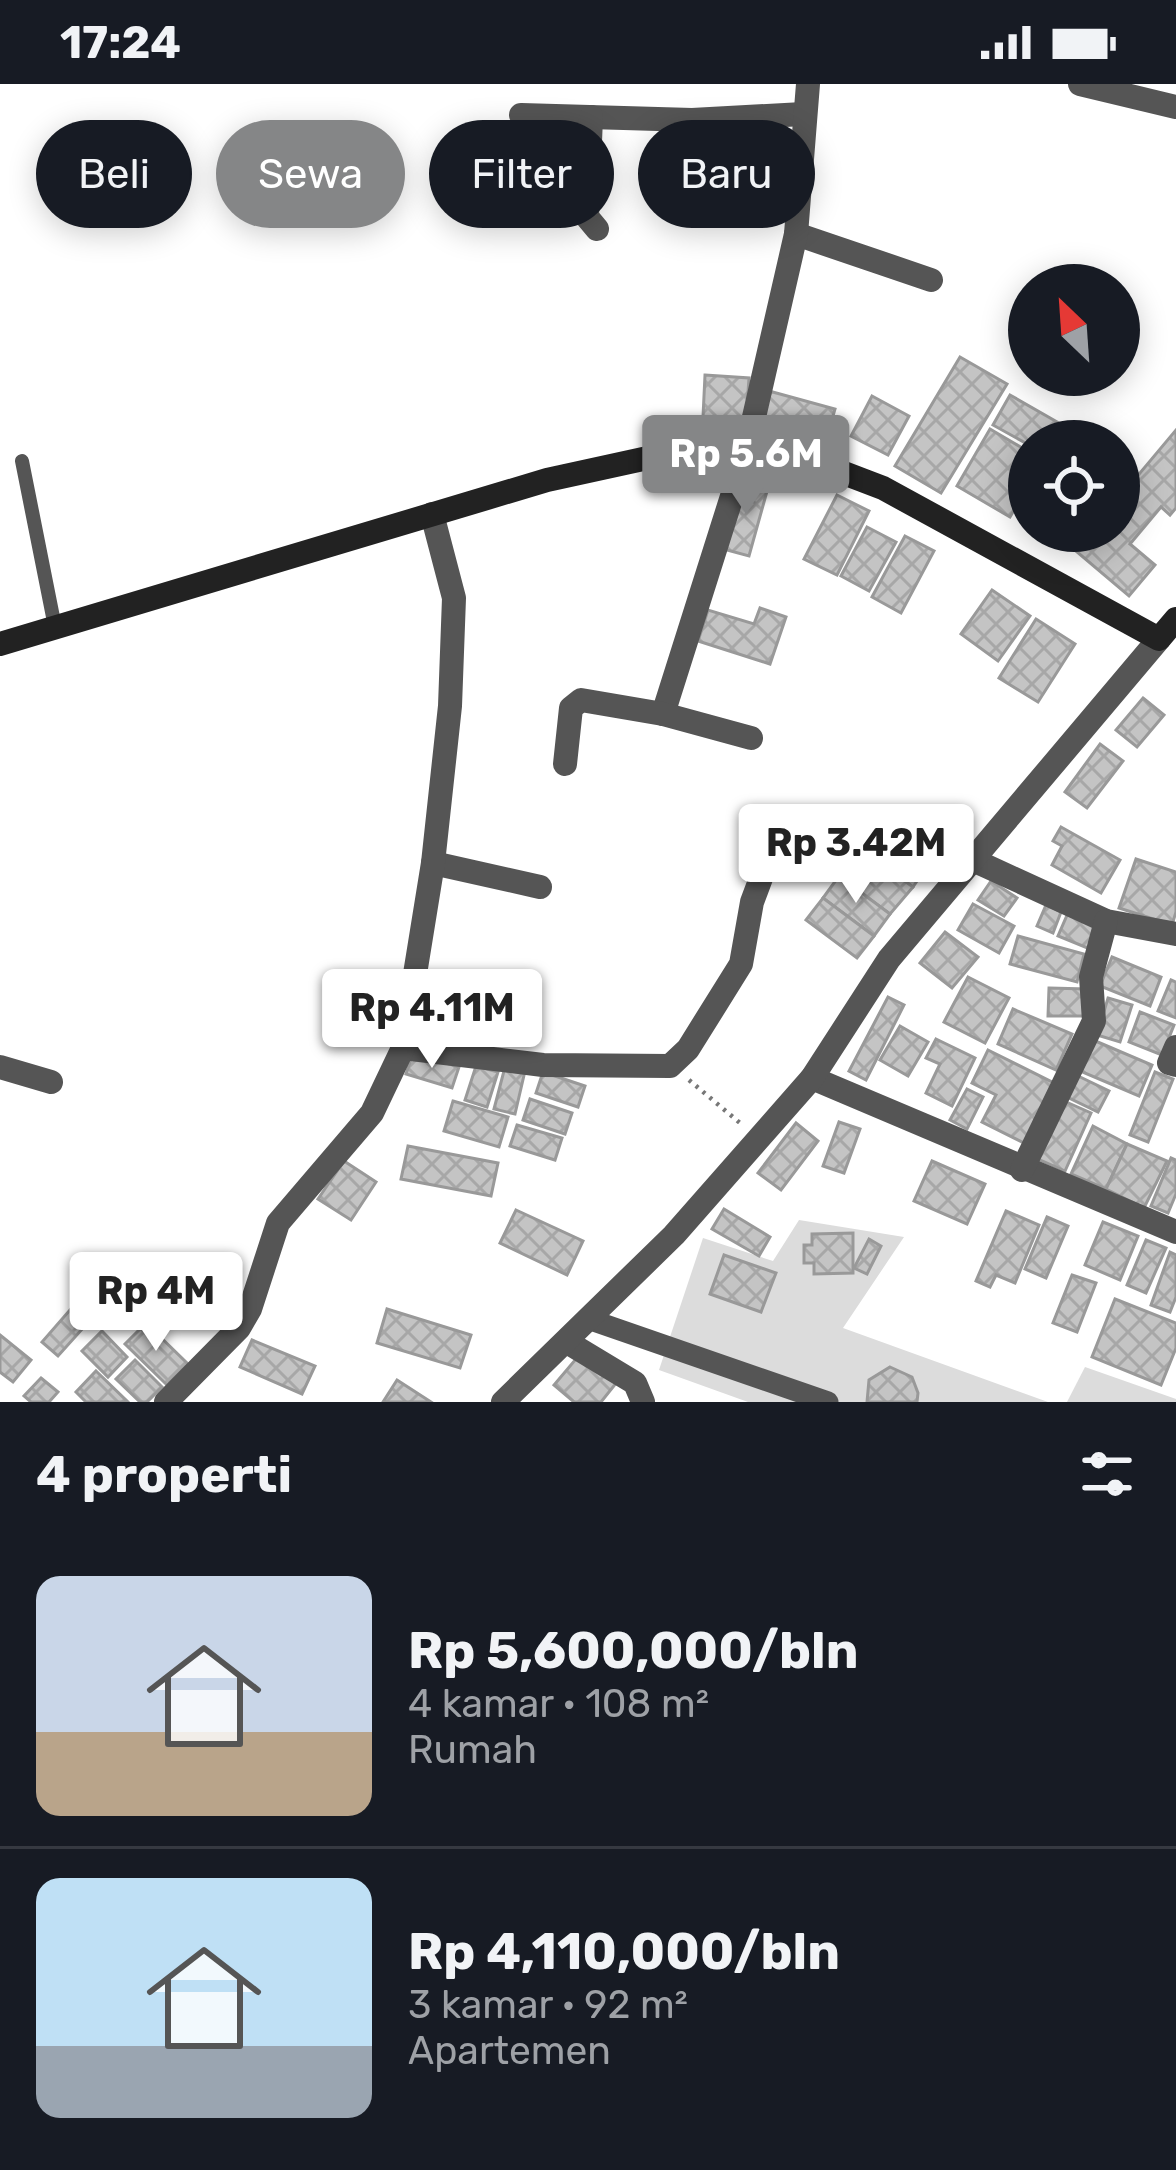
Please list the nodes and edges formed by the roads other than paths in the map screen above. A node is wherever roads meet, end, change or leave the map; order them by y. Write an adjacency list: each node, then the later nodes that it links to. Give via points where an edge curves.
1 (808, 84): 4 (street)
2 (1080, 84): 3 (street)
3 (1176, 107)
4 (803, 114): 6 (street); 8 (street)
5 (521, 115): 6 (street)
6 (591, 117): 7 (street, via 587,217)
7 (597, 229)
8 (796, 234): 9 (street); 10 (street)
9 (931, 280)
10 (746, 452): 12 (main road, via 666,454); 15 (main road, via 807,459 883,488); 17 (street)
11 (22, 461): 14 (lane)
12 (432, 514): 14 (main road); 21 (street, via 454,598)
13 (1176, 619): 15 (main road)
14 (55, 627): 16 (main road)
15 (1159, 639): 20 (street)
16 (0, 644)
17 (663, 714): 18 (street); 19 (street, via 575,702)
18 (751, 738)
19 (565, 764)
20 (973, 860): 24 (street); 30 (street, via 866,990)
21 (434, 863): 23 (street); 27 (street)
22 (761, 878): 27 (street, via 741,964 670,1066 543,1066)
23 (540, 887)
24 (1106, 921): 25 (street); 32 (street, via 1091,976 1094,1022)
25 (1176, 934)
26 (1176, 1047): 28 (street, via 1169,1063)
27 (403, 1048): 36 (street, via 372,1113 278,1223 238,1328)
28 (1176, 1065)
29 (0, 1067): 31 (street)
30 (812, 1078): 32 (street); 34 (street)
31 (51, 1082)
32 (1022, 1170): 33 (street)
33 (1176, 1232)
34 (591, 1320): 35 (street); 39 (street)
35 (567, 1342): 37 (street); 38 (street, via 635,1382)
36 (166, 1402)
37 (503, 1402)
38 (643, 1402)
39 (828, 1402)

